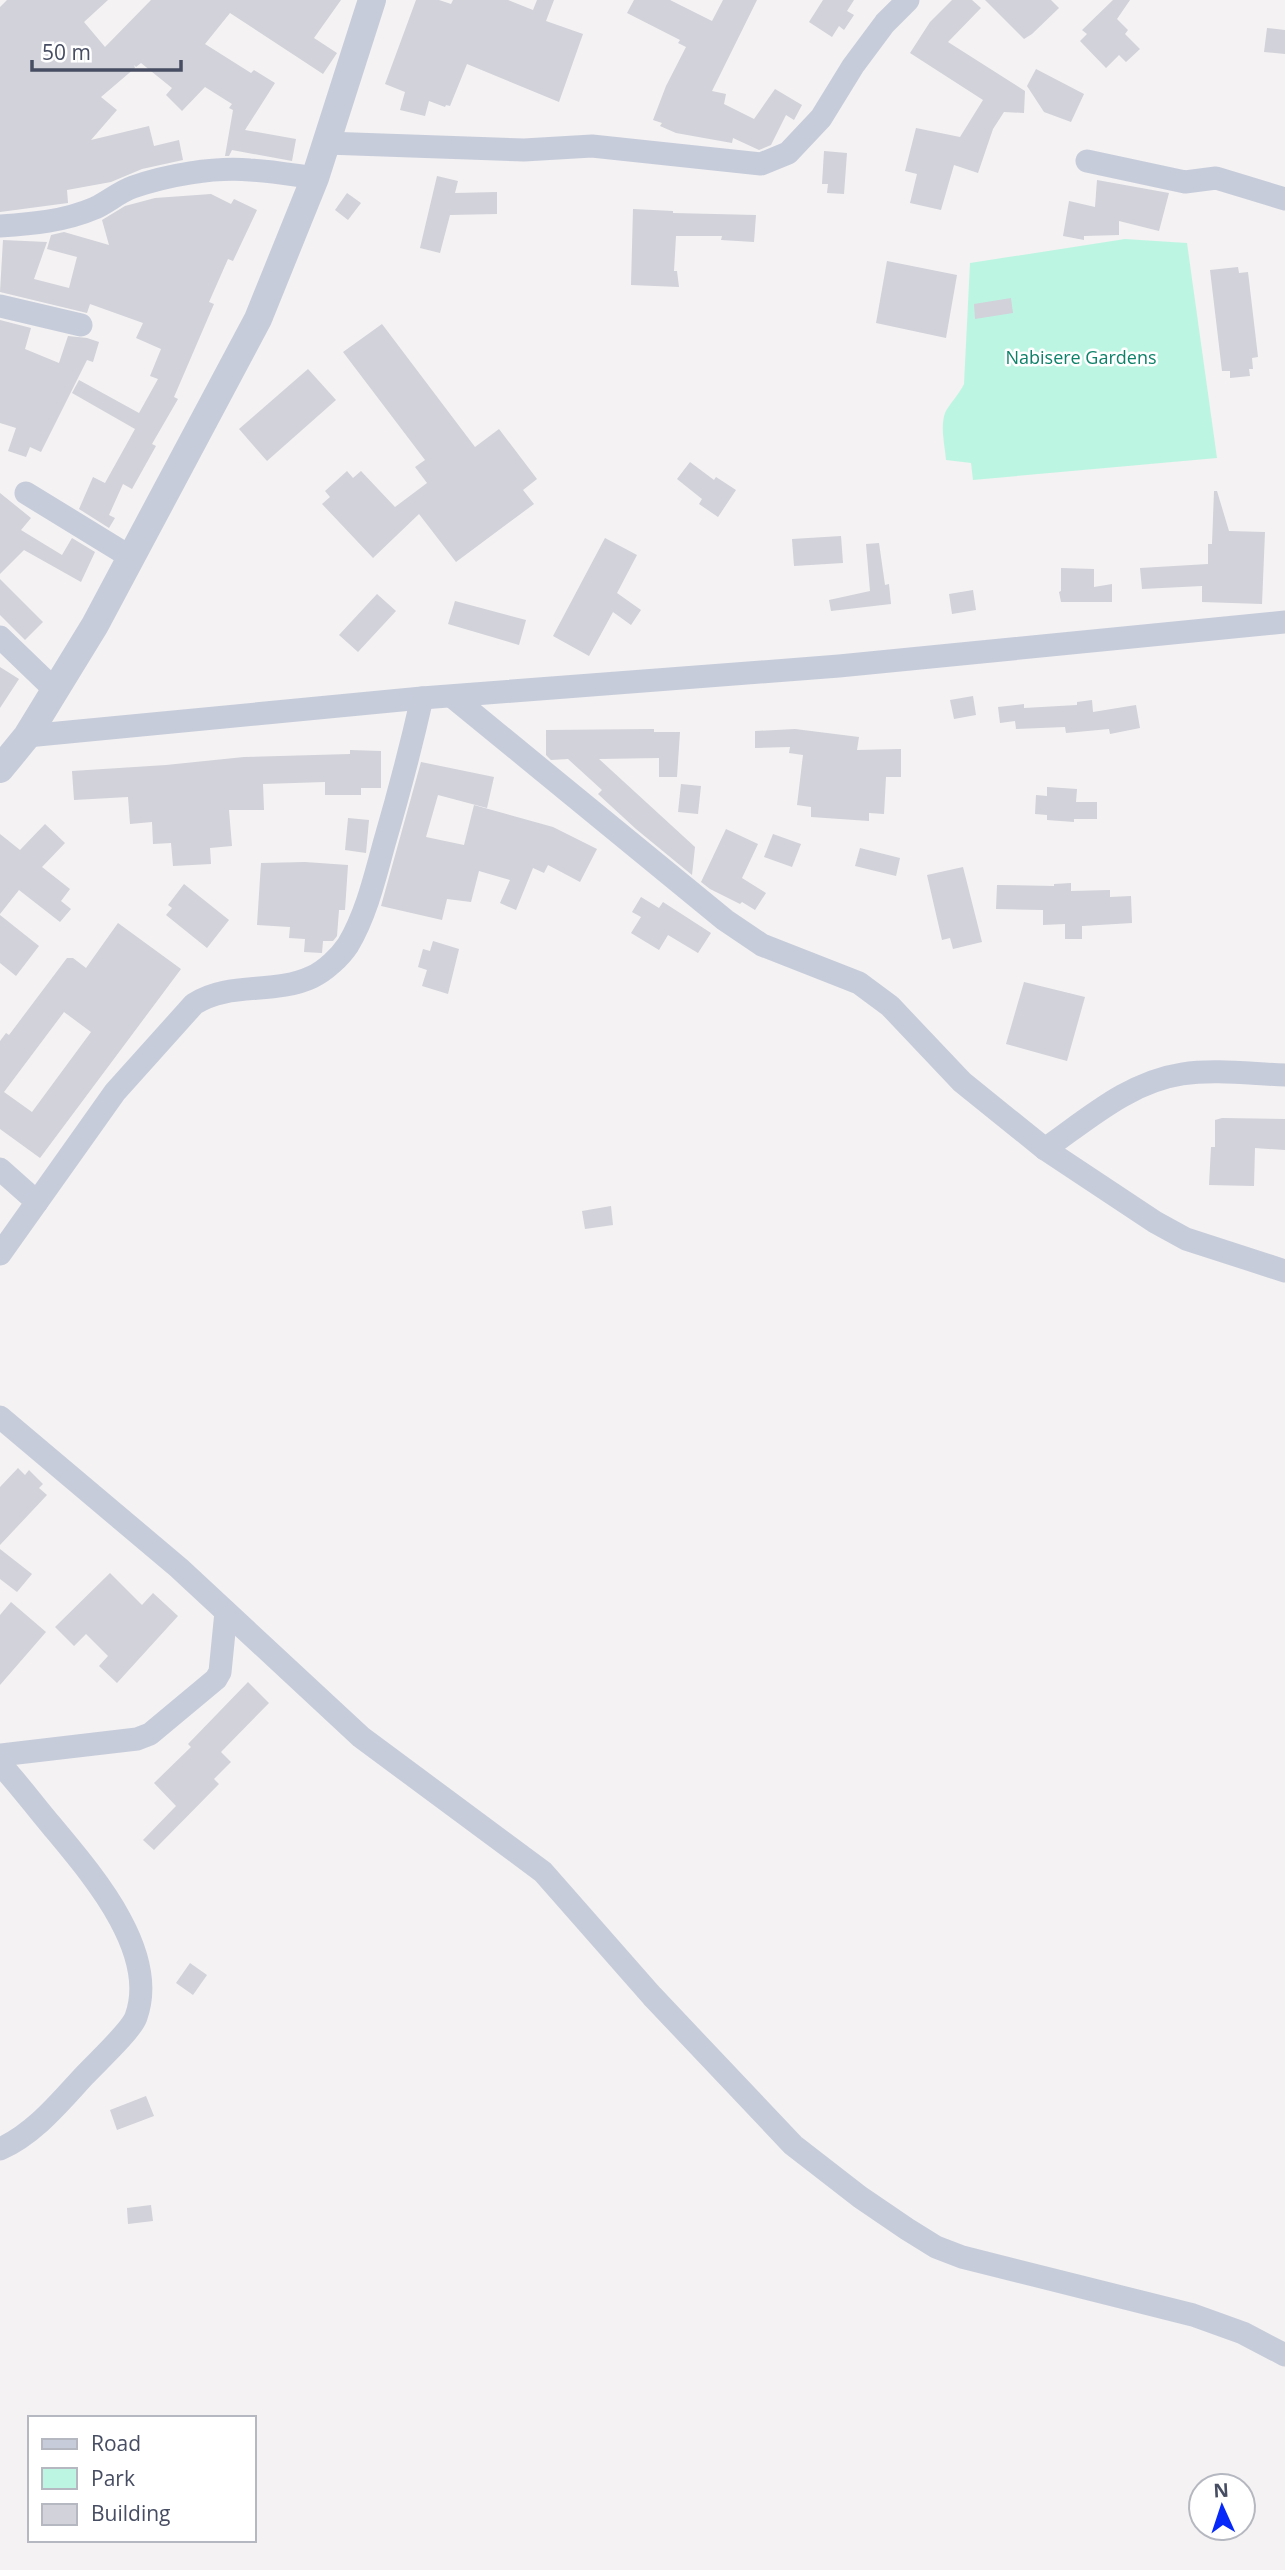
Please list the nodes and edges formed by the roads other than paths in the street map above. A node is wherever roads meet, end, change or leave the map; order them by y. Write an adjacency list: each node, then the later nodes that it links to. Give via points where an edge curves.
1 (372, 0): 3 (street)
2 (908, 0): 3 (street, via 877,33 821,118 788,153 761,164 592,146 524,150)
3 (327, 143): 5 (street)
4 (1087, 161): 6 (street, via 1185,182 1216,178)
5 (315, 178): 7 (street, via 249,170 182,176 134,187 96,208 57,219); 11 (street, via 257,319)
6 (1285, 199)
7 (0, 226)
8 (0, 306): 9 (street)
9 (81, 325)
10 (26, 492): 11 (street)
11 (132, 558): 14 (street)
12 (1285, 622): 16 (street, via 849,666)
13 (0, 637): 14 (street)
14 (56, 691): 17 (street)
15 (422, 698): 16 (street); 17 (street); 22 (street, via 374,878 347,946 315,976 290,986 244,988 208,995 194,1004 115,1093)
16 (454, 698): 20 (street, via 725,920 762,945 859,983 891,1006 962,1082)
17 (27, 736): 18 (street)
18 (0, 769)
19 (1285, 1075): 20 (street, via 1185,1073 1166,1077 1116,1098)
20 (1045, 1149): 24 (street, via 1186,1239)
21 (0, 1169): 22 (street)
22 (37, 1202): 23 (street)
23 (0, 1254)
24 (1285, 1270)
25 (0, 1417): 26 (street)
26 (226, 1612): 27 (street, via 216,1679 150,1734); 30 (street, via 361,1737 543,1872 793,2145 907,2230 949,2252 1193,2315)
27 (0, 1755)
28 (0, 1764): 29 (street, via 94,1877 121,1920 136,1958 141,1996 136,2019 109,2049 42,2120)
29 (0, 2149)
30 (1285, 2355)

